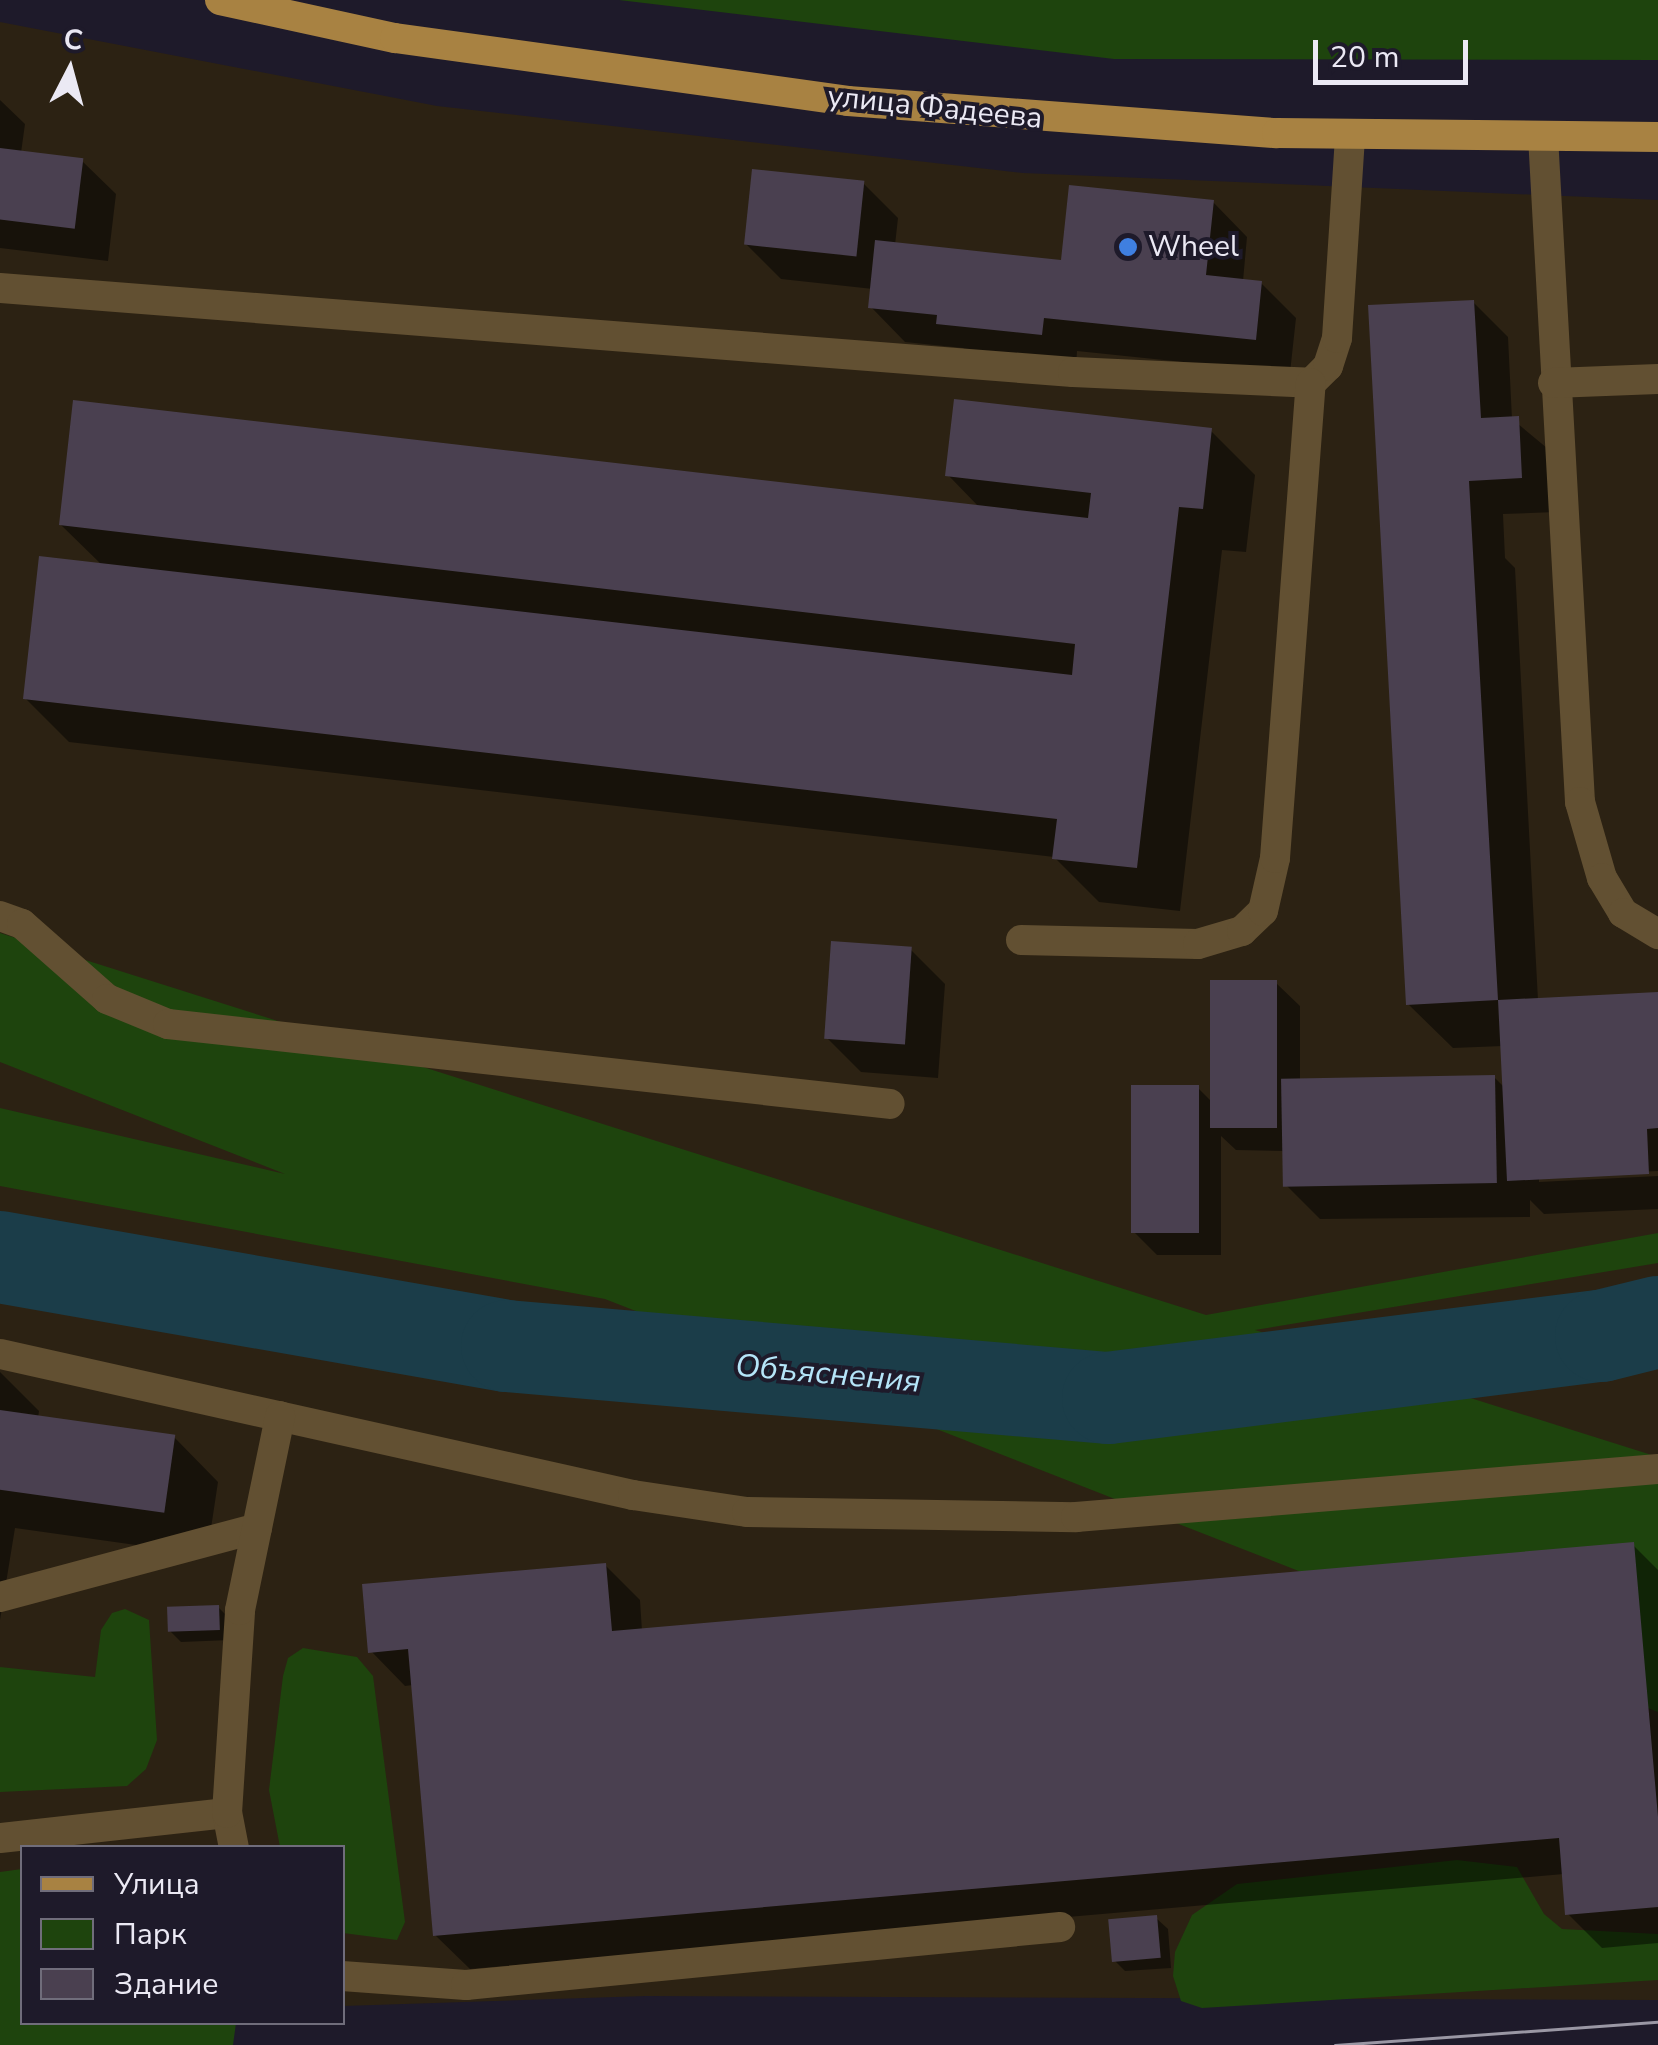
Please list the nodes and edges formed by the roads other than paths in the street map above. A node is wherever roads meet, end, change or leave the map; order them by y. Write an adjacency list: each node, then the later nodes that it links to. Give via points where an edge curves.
1 (220, 0): 2 (main road, улица Фадеева, via 395,38 848,101 1082,123)
2 (1350, 135): 3 (main road, улица Фадеева); 7 (lane, via 1337,338 1328,366)
3 (1542, 136): 4 (main road, улица Фадеева); 8 (lane)
4 (1658, 136)
5 (0, 288): 7 (lane, via 1073,372)
6 (1658, 379): 8 (lane)
7 (1311, 383): 11 (lane, via 1275,858 1263,911 1242,931 1198,944)
8 (1553, 384): 10 (lane, via 1580,802 1602,878 1623,913)
9 (0, 916): 12 (lane, via 22,924 107,999 168,1024)
10 (1658, 934)
11 (1021, 940)
12 (890, 1104)
13 (0, 1354): 14 (lane)
14 (280, 1416): 15 (lane, via 632,1495 864,1519 1076,1518); 16 (lane)
15 (1658, 1469)
16 (257, 1528): 17 (lane); 18 (lane, via 240,1610)
17 (0, 1597)
18 (227, 1813): 19 (lane); 20 (lane)
19 (0, 1838)
20 (233, 1845)
21 (1060, 1927): 22 (lane, via 466,1986)
22 (345, 1976)

